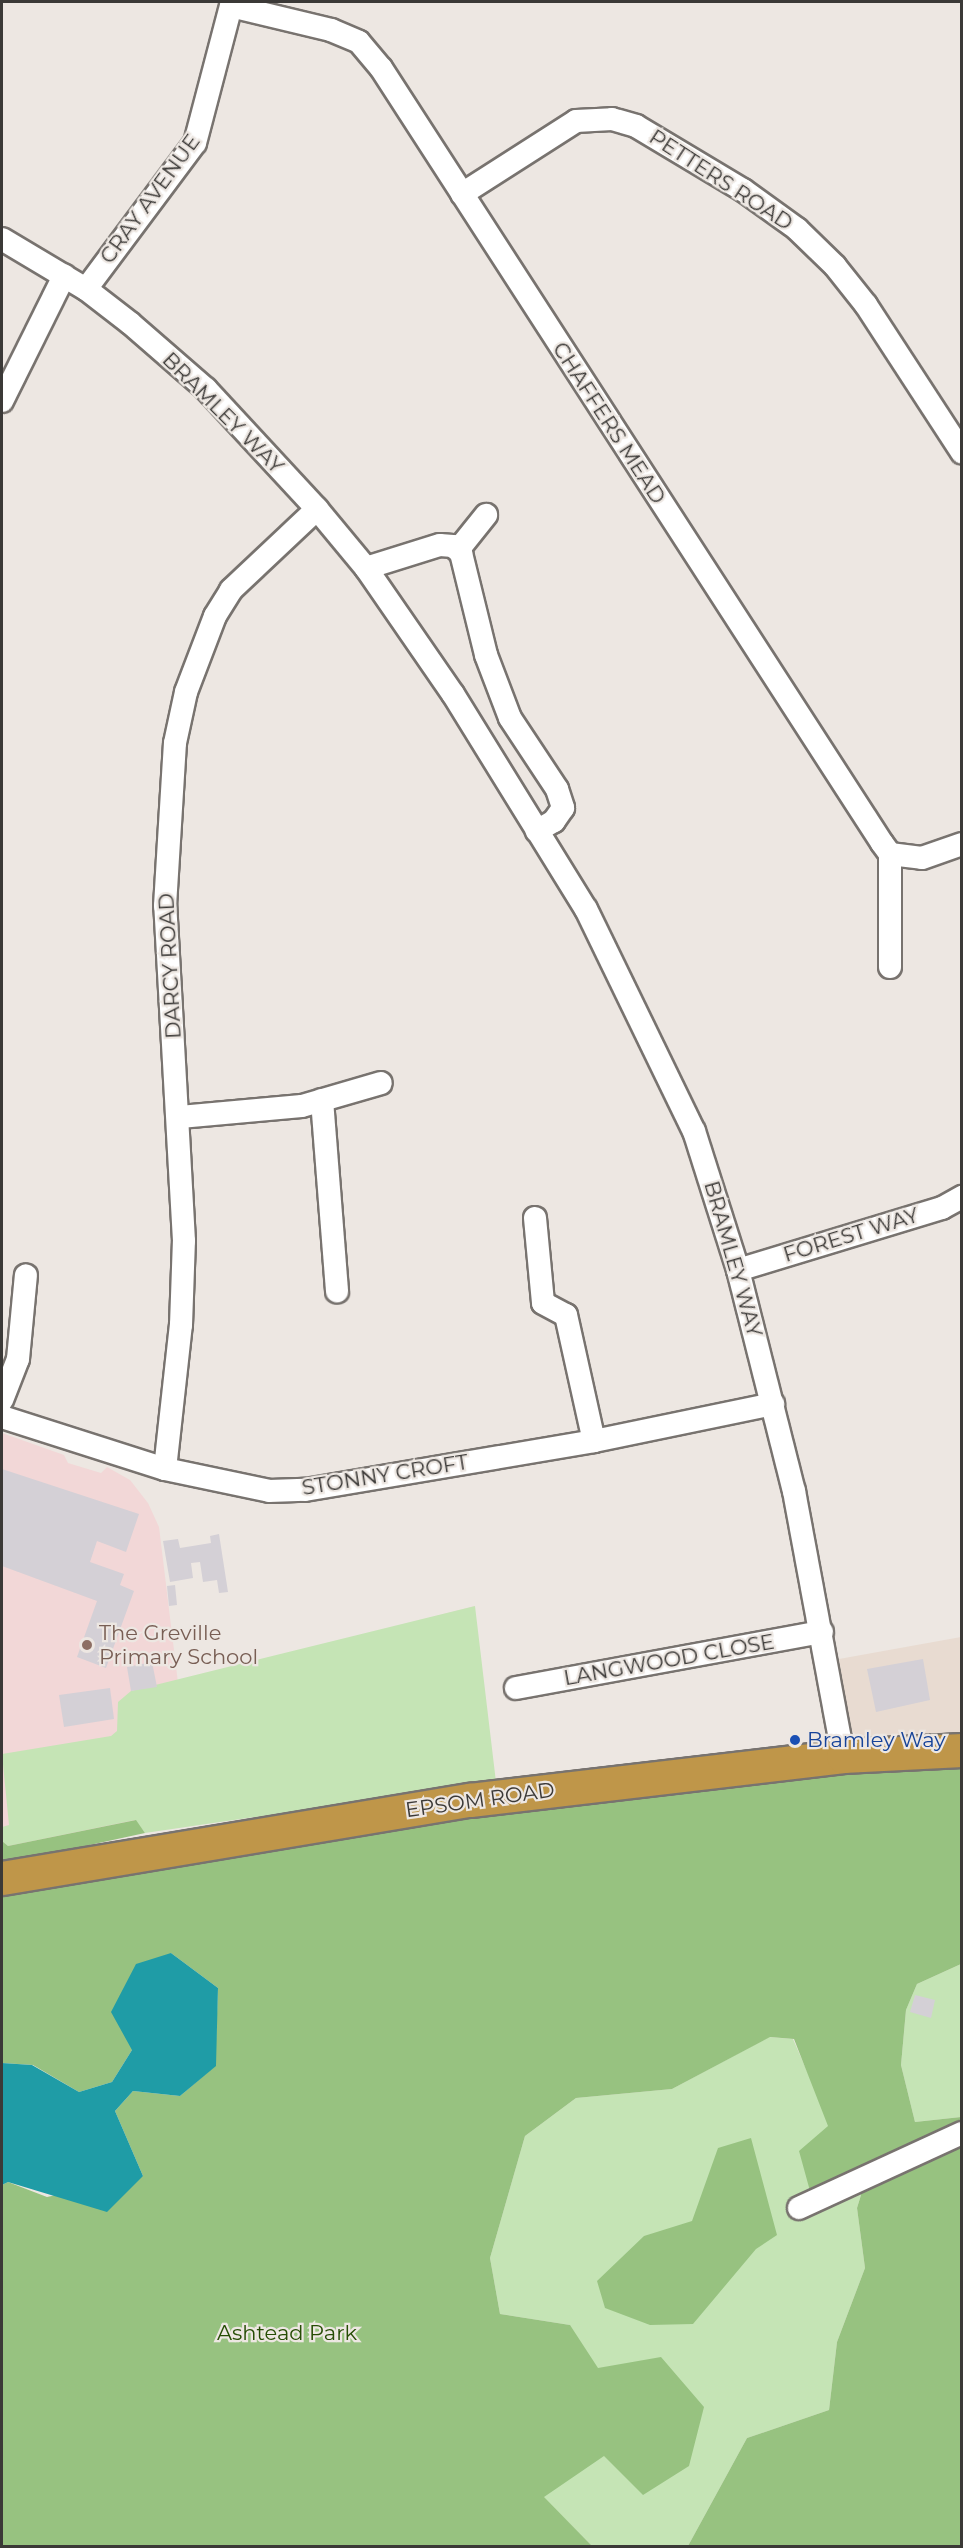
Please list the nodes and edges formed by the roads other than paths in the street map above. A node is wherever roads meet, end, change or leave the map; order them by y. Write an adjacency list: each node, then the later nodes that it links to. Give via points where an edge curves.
1 (232, 4): 2 (street, CHAFFERS MEAD, via 332,30 358,42 381,68); 5 (street, CRAY AVENUE, via 195,142)
2 (462, 194): 7 (street, PETTERS ROAD, via 576,121 612,119 636,126 743,190 797,229 835,266 866,305); 14 (street, CHAFFERS MEAD)
3 (2, 239): 4 (street, BRAMLEY WAY)
4 (64, 276): 5 (street, BRAMLEY WAY); 6 (street)
5 (86, 289): 8 (street, BRAMLEY WAY, via 206,389)
6 (2, 401)
7 (962, 452)
8 (317, 509): 11 (street, BRAMLEY WAY); 18 (street, DARCY ROAD, via 231,590 215,616 196,660 175,743 165,906)
9 (486, 515): 10 (street)
10 (458, 550): 11 (street, via 440,545); 12 (street, via 468,568 486,655 510,718 557,789 563,808 554,821)
11 (366, 568): 12 (street, BRAMLEY WAY, via 453,694)
12 (537, 831): 21 (street, BRAMLEY WAY, via 586,909 694,1131)
13 (962, 844): 14 (street, via 922,858)
14 (890, 854): 15 (street)
15 (890, 967)
16 (381, 1083): 17 (street)
17 (322, 1100): 18 (street); 23 (street)
18 (180, 1117): 28 (street, DARCY ROAD, via 181,1325)
19 (962, 1197): 21 (street, FOREST WAY, via 942,1208)
20 (535, 1218): 27 (street, via 543,1303 566,1315)
21 (738, 1270): 25 (street, BRAMLEY WAY)
22 (26, 1275): 24 (street, via 18,1359)
23 (337, 1291)
24 (2, 1400)
25 (773, 1404): 27 (street, STONNY CROFT); 29 (street, BRAMLEY WAY)
26 (2, 1417): 28 (street, STONNY CROFT)
27 (594, 1441): 28 (street, STONNY CROFT, via 305,1490 240,1488)
28 (165, 1469)
29 (822, 1632): 30 (street, LANGWOOD CLOSE); 32 (street, BRAMLEY WAY)
30 (516, 1688)
31 (962, 1750): 32 (highway, EPSOM ROAD)
32 (843, 1756): 33 (highway, EPSOM ROAD, via 470,1800)
33 (2, 1878)
34 (962, 2133): 35 (street)
35 (799, 2208)

